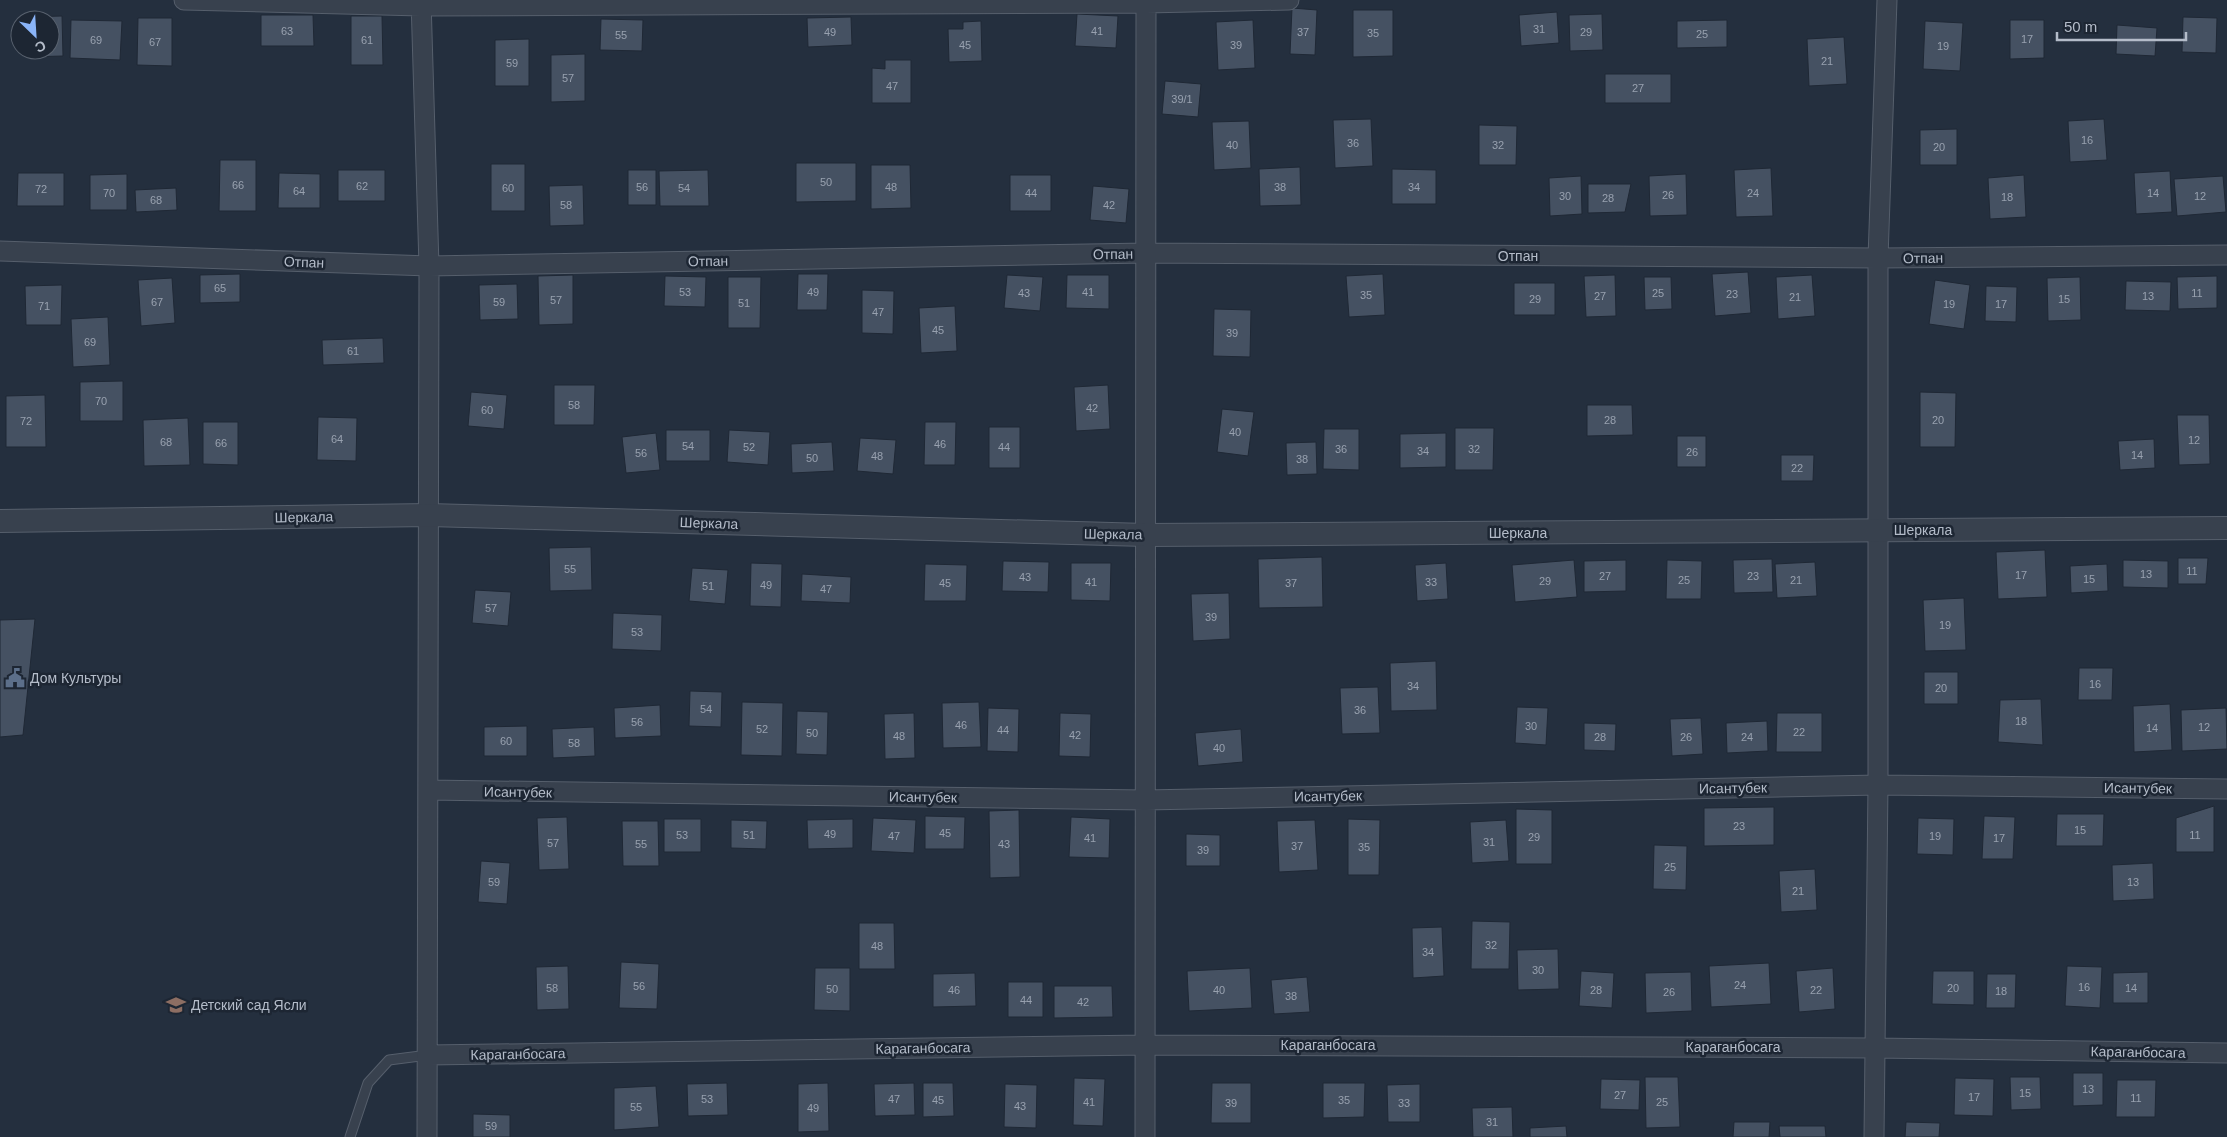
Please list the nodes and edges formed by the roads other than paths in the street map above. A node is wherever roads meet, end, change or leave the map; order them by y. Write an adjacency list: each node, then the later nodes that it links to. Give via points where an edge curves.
1 (184, 0): 5 (street)
2 (1289, 0): 4 (street)
3 (1887, 0): 9 (street)
4 (1146, 1): 5 (street); 7 (street)
5 (421, 3): 10 (street)
6 (0, 251): 10 (street, Отпан)
7 (1146, 254): 9 (street, Отпан); 10 (street, Отпан); 15 (street)
8 (2227, 255): 9 (street, Отпан)
9 (1878, 258): 14 (street)
10 (428, 266): 11 (street)
11 (429, 515): 12 (street, Шеркала); 15 (street, Шеркала); 18 (street)
12 (0, 521)
13 (2227, 528): 14 (street, Шеркала)
14 (1879, 530): 15 (street, Шеркала); 16 (street)
15 (1146, 535): 19 (street)
16 (1878, 785): 17 (street, Исантубек); 19 (street, Исантубек); 21 (street)
17 (2227, 788)
18 (429, 790): 19 (street, Исантубек); 23 (street)
19 (1145, 800): 20 (street)
20 (1145, 1045): 21 (street, Караганбосага); 23 (street, Караганбосага); 26 (street)
21 (1875, 1048): 22 (street, Караганбосага); 27 (street)
22 (2227, 1053)
23 (429, 1055): 24 (lane, via 389,1060 368,1082); 25 (street)
24 (350, 1137)
25 (428, 1137)
26 (1145, 1137)
27 (1874, 1137)

